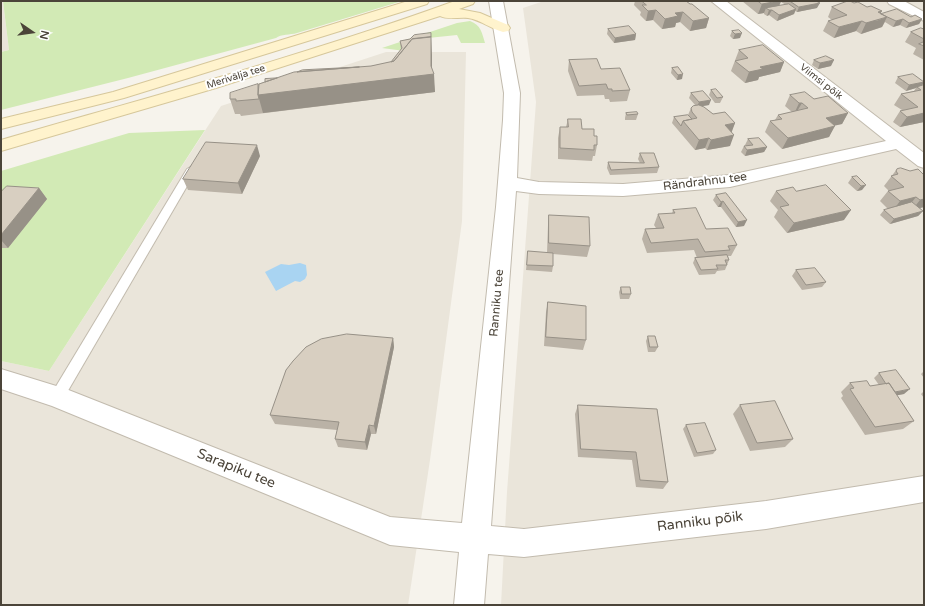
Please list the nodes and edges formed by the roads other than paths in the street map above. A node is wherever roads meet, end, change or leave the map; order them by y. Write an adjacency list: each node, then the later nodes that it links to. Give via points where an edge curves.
1 (422, 1): 9 (main road, Merivälja tee, via 118,95)
2 (468, 1): 7 (main road, Merivälja tee)
3 (496, 1): 8 (street, Ranniku tee)
4 (718, 1): 10 (street, Viimsi põik)
5 (894, 1): 6 (street)
6 (924, 17)
7 (413, 21): 8 (main road, via 455,12 486,19); 11 (main road, Merivälja tee, via 210,85)
8 (503, 28): 14 (street, Ranniku tee, via 512,93)
9 (1, 124)
10 (899, 143): 12 (street, Viimsi põik); 14 (street, Rändrahnu tee, via 730,181 623,190 539,188)
11 (1, 146)
12 (924, 162)
13 (195, 164): 16 (lane)
14 (507, 183): 18 (street, Ranniku tee)
15 (1, 379): 16 (street, Sarapiku tee)
16 (57, 397): 18 (street, Sarapiku tee, via 390,531)
17 (924, 489): 18 (street, Ranniku põik, via 766,515 547,540 524,542)
18 (475, 539): 19 (street, Ranniku tee)
19 (469, 605)

